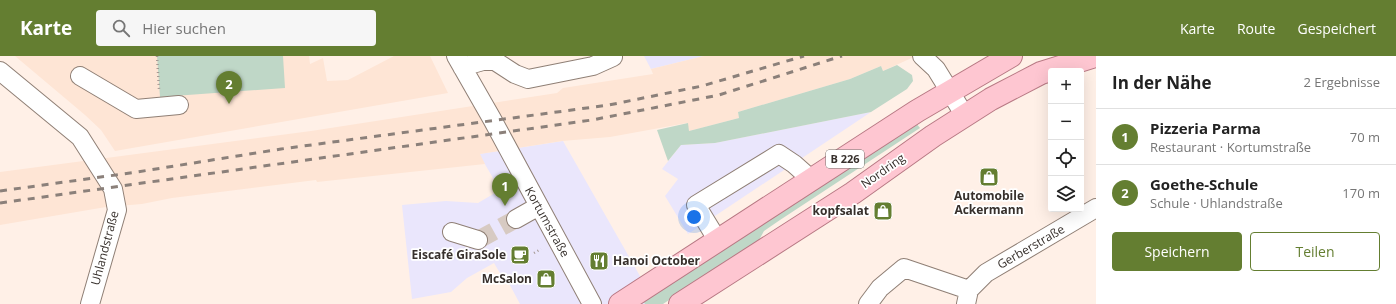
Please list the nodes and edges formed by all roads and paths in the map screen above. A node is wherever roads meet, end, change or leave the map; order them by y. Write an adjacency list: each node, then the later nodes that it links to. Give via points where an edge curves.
1 (157, 56): 11 (path)
2 (922, 56): 9 (street, via 936,69)
3 (1010, 56): 9 (main road, B 226)
4 (1095, 56): 12 (main road, Nordring / B 226, via 1041,73)
5 (613, 57): 6 (street, via 593,66 528,79 495,61)
6 (459, 62): 14 (street, Kortumstraße)
7 (0, 71): 23 (street, Uhlandstraße, via 80,137 112,189 117,210)
8 (80, 76): 11 (street, via 136,110)
9 (951, 91): 12 (street); 13 (main road, B 226)
10 (179, 105): 11 (street)
11 (161, 107)
12 (964, 116): 26 (main road, Nordring / B 226, via 852,193)
13 (812, 180): 19 (main road, B 226); 19 (street, via 779,154 696,205)
14 (539, 206): 16 (street); 24 (street, Kortumstraße)
15 (1096, 208): 22 (street, Gerberstraße, via 986,273)
16 (516, 219)
17 (452, 232): 18 (street)
18 (478, 240)
19 (718, 242): 25 (main road, B 226)
20 (541, 249): 21 (path)
21 (534, 253)
22 (968, 297): 27 (street, Gerberstraße, via 904,268 880,288)
23 (90, 304)
24 (592, 304)
25 (620, 304)
26 (680, 304)
27 (868, 304)

